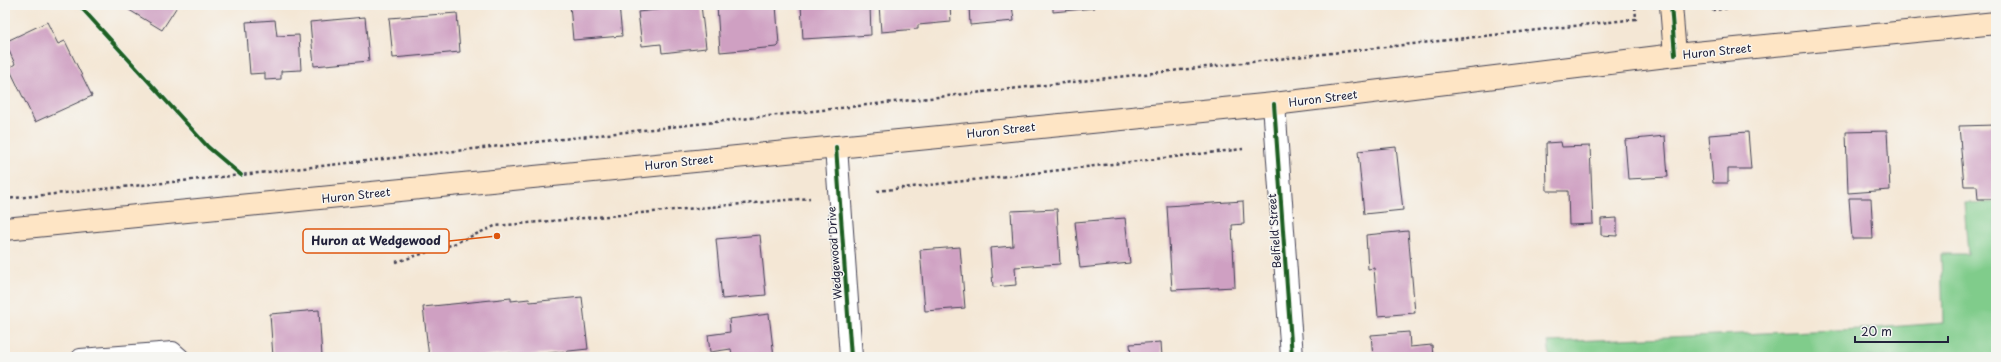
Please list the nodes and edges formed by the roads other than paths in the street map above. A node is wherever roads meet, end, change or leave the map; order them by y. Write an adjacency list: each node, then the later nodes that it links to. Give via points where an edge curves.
1 (1671, 5): 3 (main road)
2 (1996, 23): 3 (main road, Huron Street)
3 (1675, 55): 4 (main road, Huron Street)
4 (1274, 104): 5 (main road, Huron Street); 10 (street, Belfield Street)
5 (836, 147): 6 (main road, Huron Street); 9 (street, Wedgewood Drive)
6 (5, 229)
7 (80, 357): 8 (lane, via 173,350)
8 (181, 357)
9 (851, 357)
10 (1292, 357)

